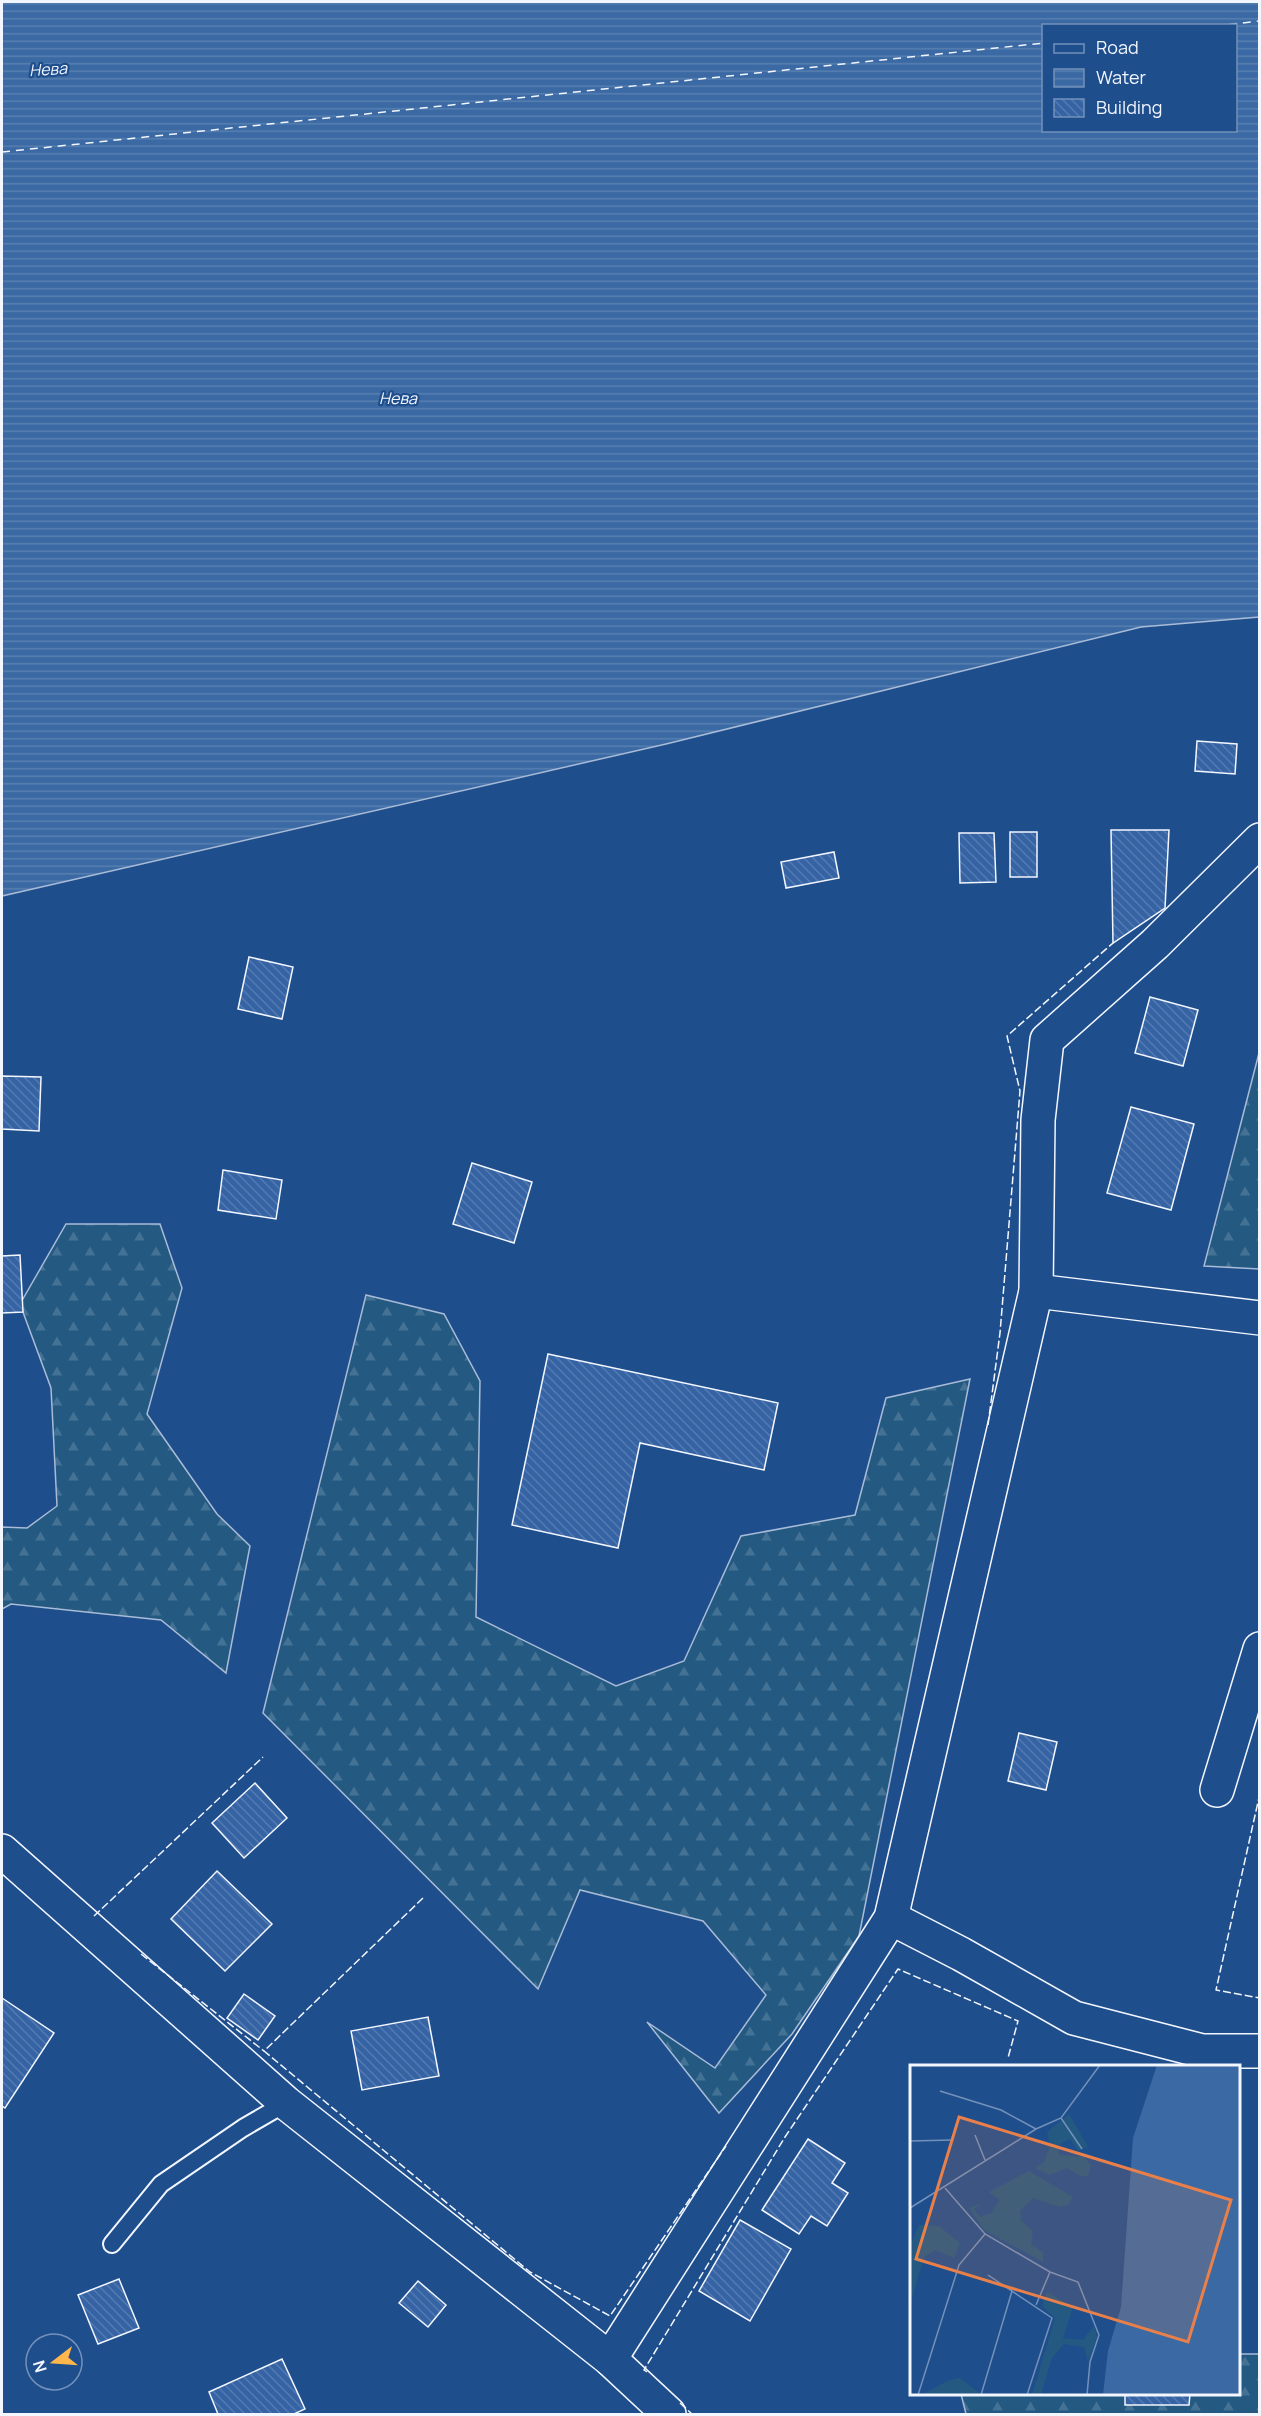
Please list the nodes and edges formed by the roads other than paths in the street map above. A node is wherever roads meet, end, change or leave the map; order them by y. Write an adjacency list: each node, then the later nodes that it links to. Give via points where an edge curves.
1 (1260, 840): 2 (street, via 1155,944 1047,1040 1038,1120)
2 (1036, 1291): 3 (street); 7 (street)
3 (1260, 1318)
4 (1260, 1649): 5 (street)
5 (1217, 1790)
6 (2, 1851): 9 (street)
7 (891, 1918): 8 (street, via 1074,2018 1202,2051); 11 (street)
8 (1260, 2051)
9 (286, 2103): 10 (lane, via 243,2127 161,2184); 11 (street)
10 (112, 2244)
11 (610, 2359): 12 (street)
12 (669, 2415)

